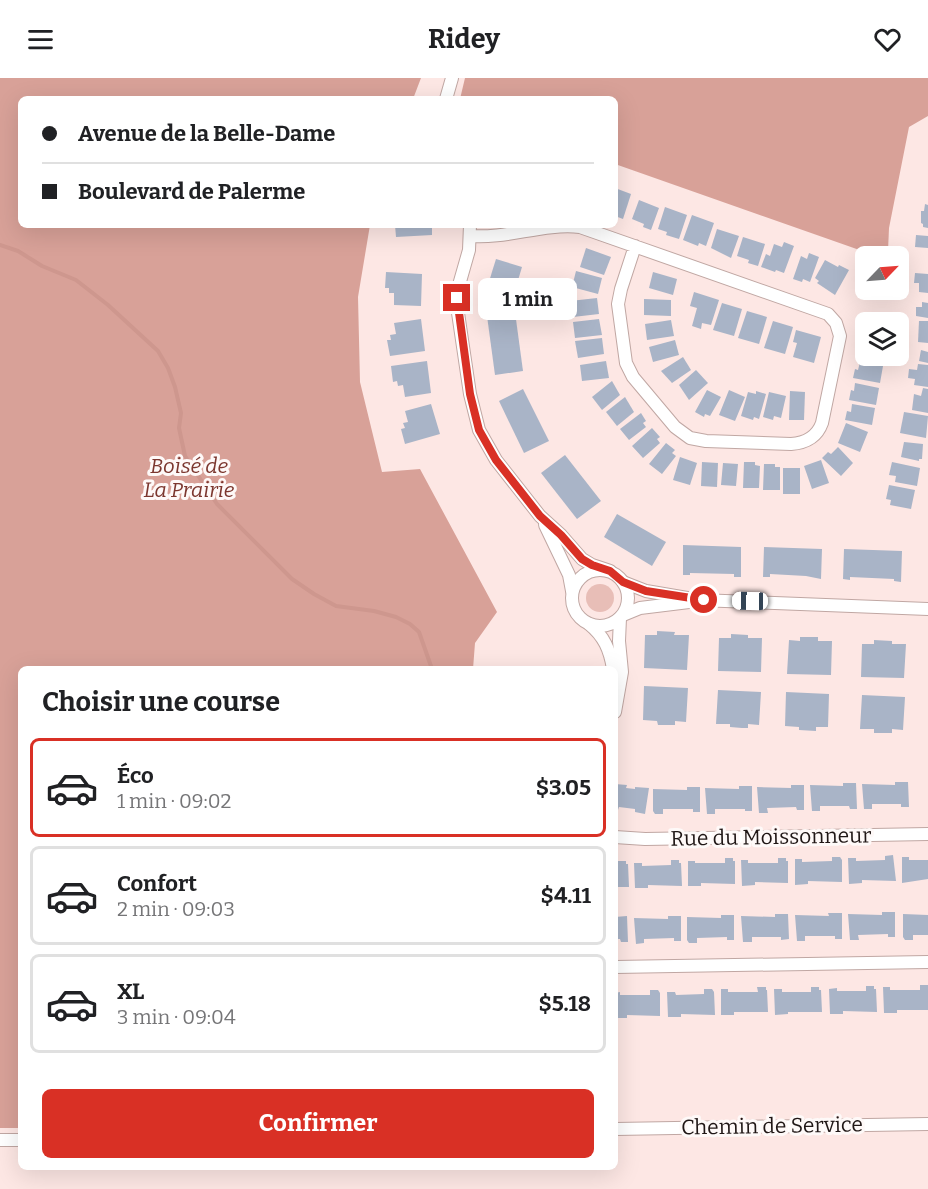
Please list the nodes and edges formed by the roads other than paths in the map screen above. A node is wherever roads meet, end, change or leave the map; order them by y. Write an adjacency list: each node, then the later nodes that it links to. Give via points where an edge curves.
1 (452, 78): 2 (street)
2 (447, 96)
3 (556, 228): 5 (street, via 492,236)
4 (582, 228): 6 (street)
5 (470, 231): 7 (street, via 457,306 475,417 487,447)
6 (635, 246): 6 (street, via 619,297 626,363 633,378 675,427 690,438 706,441 791,444 815,435 822,423 840,336 828,314)
7 (540, 516): 8 (street, via 582,559); 10 (street, via 565,565)
8 (610, 571): 9 (street); 10 (street, via 600,569 582,575)
9 (623, 582): 11 (street, via 646,591); 13 (street, via 628,598)
10 (572, 591): 14 (street, via 573,608)
11 (699, 600): 12 (street); 13 (street, via 647,606)
12 (928, 609)
13 (621, 616): 14 (street, via 605,626); 16 (street)
14 (588, 623): 15 (street, via 602,636)
15 (613, 666)
16 (618, 695)
17 (928, 834): 18 (street, Rue du Moissonneur)
18 (618, 837)
19 (928, 962): 20 (street)
20 (618, 967)
21 (928, 1124): 22 (street, Chemin de Service)
22 (618, 1129)
23 (0, 1140): 24 (street)
24 (18, 1140)

